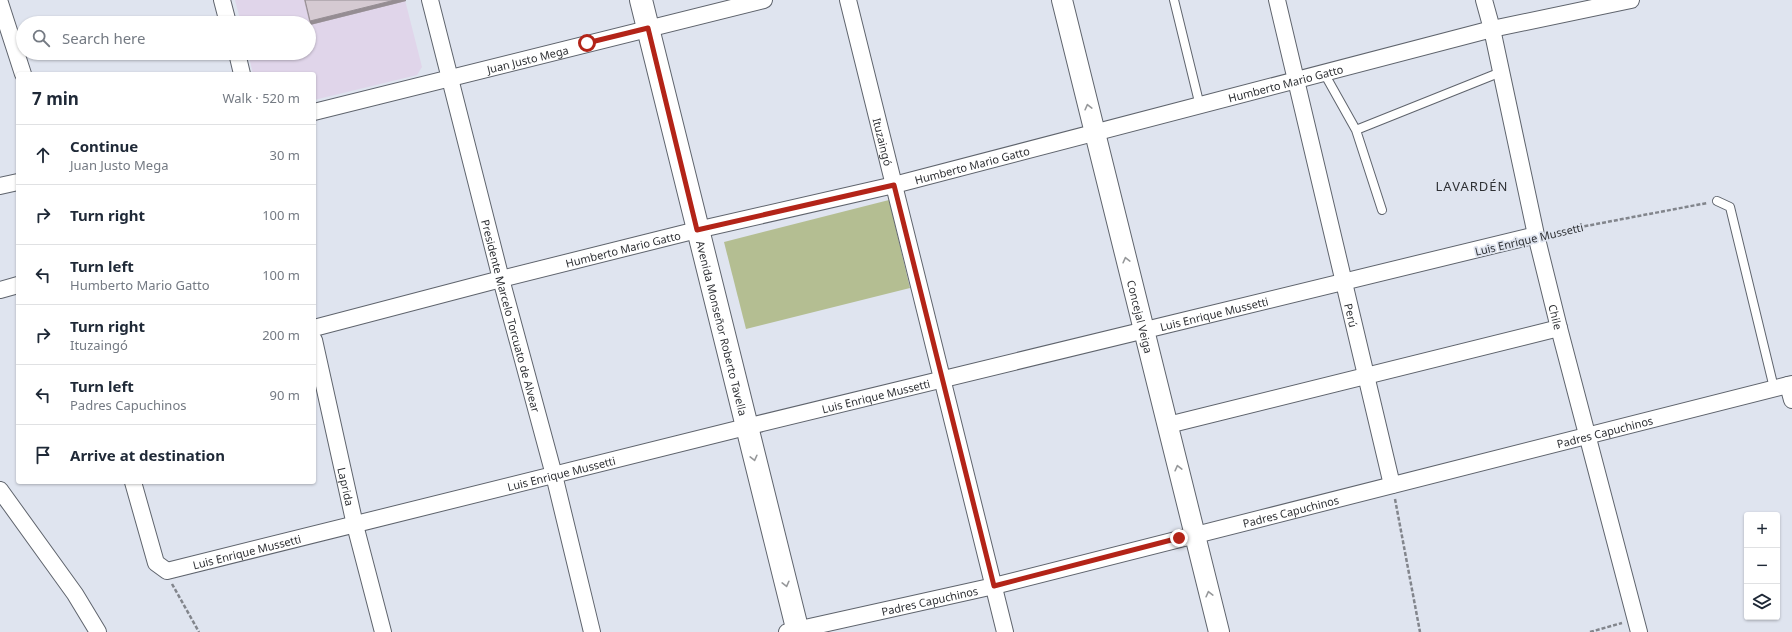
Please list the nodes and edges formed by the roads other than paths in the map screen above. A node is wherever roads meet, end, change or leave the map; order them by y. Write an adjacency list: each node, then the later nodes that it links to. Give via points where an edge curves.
1 (222, 0): 12 (street)
2 (430, 0): 22 (street, Presidente Marcelo Torcuato de Alvear)
3 (641, 0): 13 (main road, Avenida Monseñor Roberto Tavella)
4 (764, 0): 13 (street, Juan Justo Mega)
5 (848, 0): 29 (street, Ituzaingó)
6 (1062, 0): 27 (street, Concejal Veiga, one-way to 6)
7 (1174, 0): 24 (lane)
8 (1277, 0): 23 (street, Perú)
9 (1484, 0): 14 (street, Chile)
10 (1631, 0): 14 (street, Humberto Mario Gatto)
11 (0, 3): 15 (street)
12 (226, 16)
13 (648, 28): 22 (street, Juan Justo Mega); 33 (main road, Avenida Monseñor Roberto Tavella)
14 (1492, 29): 20 (street, Chile); 21 (street, Humberto Mario Gatto)
15 (16, 52)
16 (18, 60): 18 (street)
17 (239, 60): 19 (street)
18 (22, 72)
19 (242, 72)
20 (1501, 72): 26 (lane); 34 (street, Chile)
21 (1324, 73): 23 (street, Humberto Mario Gatto); 26 (lane)
22 (451, 78): 25 (street, Juan Justo Mega); 35 (street, Presidente Marcelo Torcuato de Alvear)
23 (1297, 79): 24 (street, Humberto Mario Gatto); 36 (street, Perú)
24 (1200, 106): 27 (street, Humberto Mario Gatto)
25 (316, 112)
26 (1356, 130): 32 (lane)
27 (1095, 134): 29 (street, Humberto Mario Gatto); 41 (street, Concejal Veiga, one-way to 27)
28 (16, 182): 30 (street)
29 (894, 185): 33 (street, Humberto Mario Gatto); 44 (street, Ituzaingó)
30 (0, 186)
31 (1717, 201): 45 (lane, via 1730,207)
32 (1382, 210)
33 (697, 230): 35 (street, Humberto Mario Gatto); 48 (main road, Avenida Monseñor Roberto Tavella)
34 (1536, 236): 36 (street, Luis Enrique Mussetti); 40 (street, Chile)
35 (501, 279): 39 (street, Humberto Mario Gatto); 50 (street, Presidente Marcelo Torcuato de Alvear)
36 (1344, 283): 41 (street, Luis Enrique Mussetti); 43 (street, Perú)
37 (16, 286): 38 (street)
38 (0, 290)
39 (316, 327)
40 (1559, 328): 43 (street); 49 (street, Chile)
41 (1144, 332): 44 (street, Luis Enrique Mussetti); 47 (street, Concejal Veiga)
42 (316, 349): 54 (street, Laprida)
43 (1366, 376): 47 (street); 52 (street, Perú)
44 (944, 380): 48 (street, Luis Enrique Mussetti); 56 (street, Ituzaingó)
45 (1785, 385): 46 (street); 49 (street, Padres Capuchinos)
46 (1792, 400)
47 (1168, 426): 55 (street, Concejal Veiga, one-way to 47)
48 (746, 427): 50 (street, Luis Enrique Mussetti); 59 (main road, Avenida Monseñor Roberto Tavella, one-way to 59)
49 (1587, 436): 52 (street, Padres Capuchinos); 58 (street, Chile)
50 (554, 475): 54 (street, Luis Enrique Mussetti); 63 (street, Presidente Marcelo Torcuato de Alvear)
51 (134, 484): 54 (street, Luis Enrique Mussetti, via 156,563 167,571)
52 (1392, 485): 55 (street, Padres Capuchinos)
53 (0, 490): 57 (street)
54 (355, 525): 62 (street, Laprida)
55 (1194, 534): 56 (street, Padres Capuchinos); 65 (street, Concejal Veiga, one-way to 55)
56 (994, 586): 59 (street, Padres Capuchinos); 64 (street, Ituzaingó)
57 (75, 594): 60 (street); 61 (street)
58 (1638, 625)
59 (794, 631)
60 (85, 632)
61 (98, 632)
62 (383, 632)
63 (592, 632)
64 (1005, 632)
65 (1219, 632)

